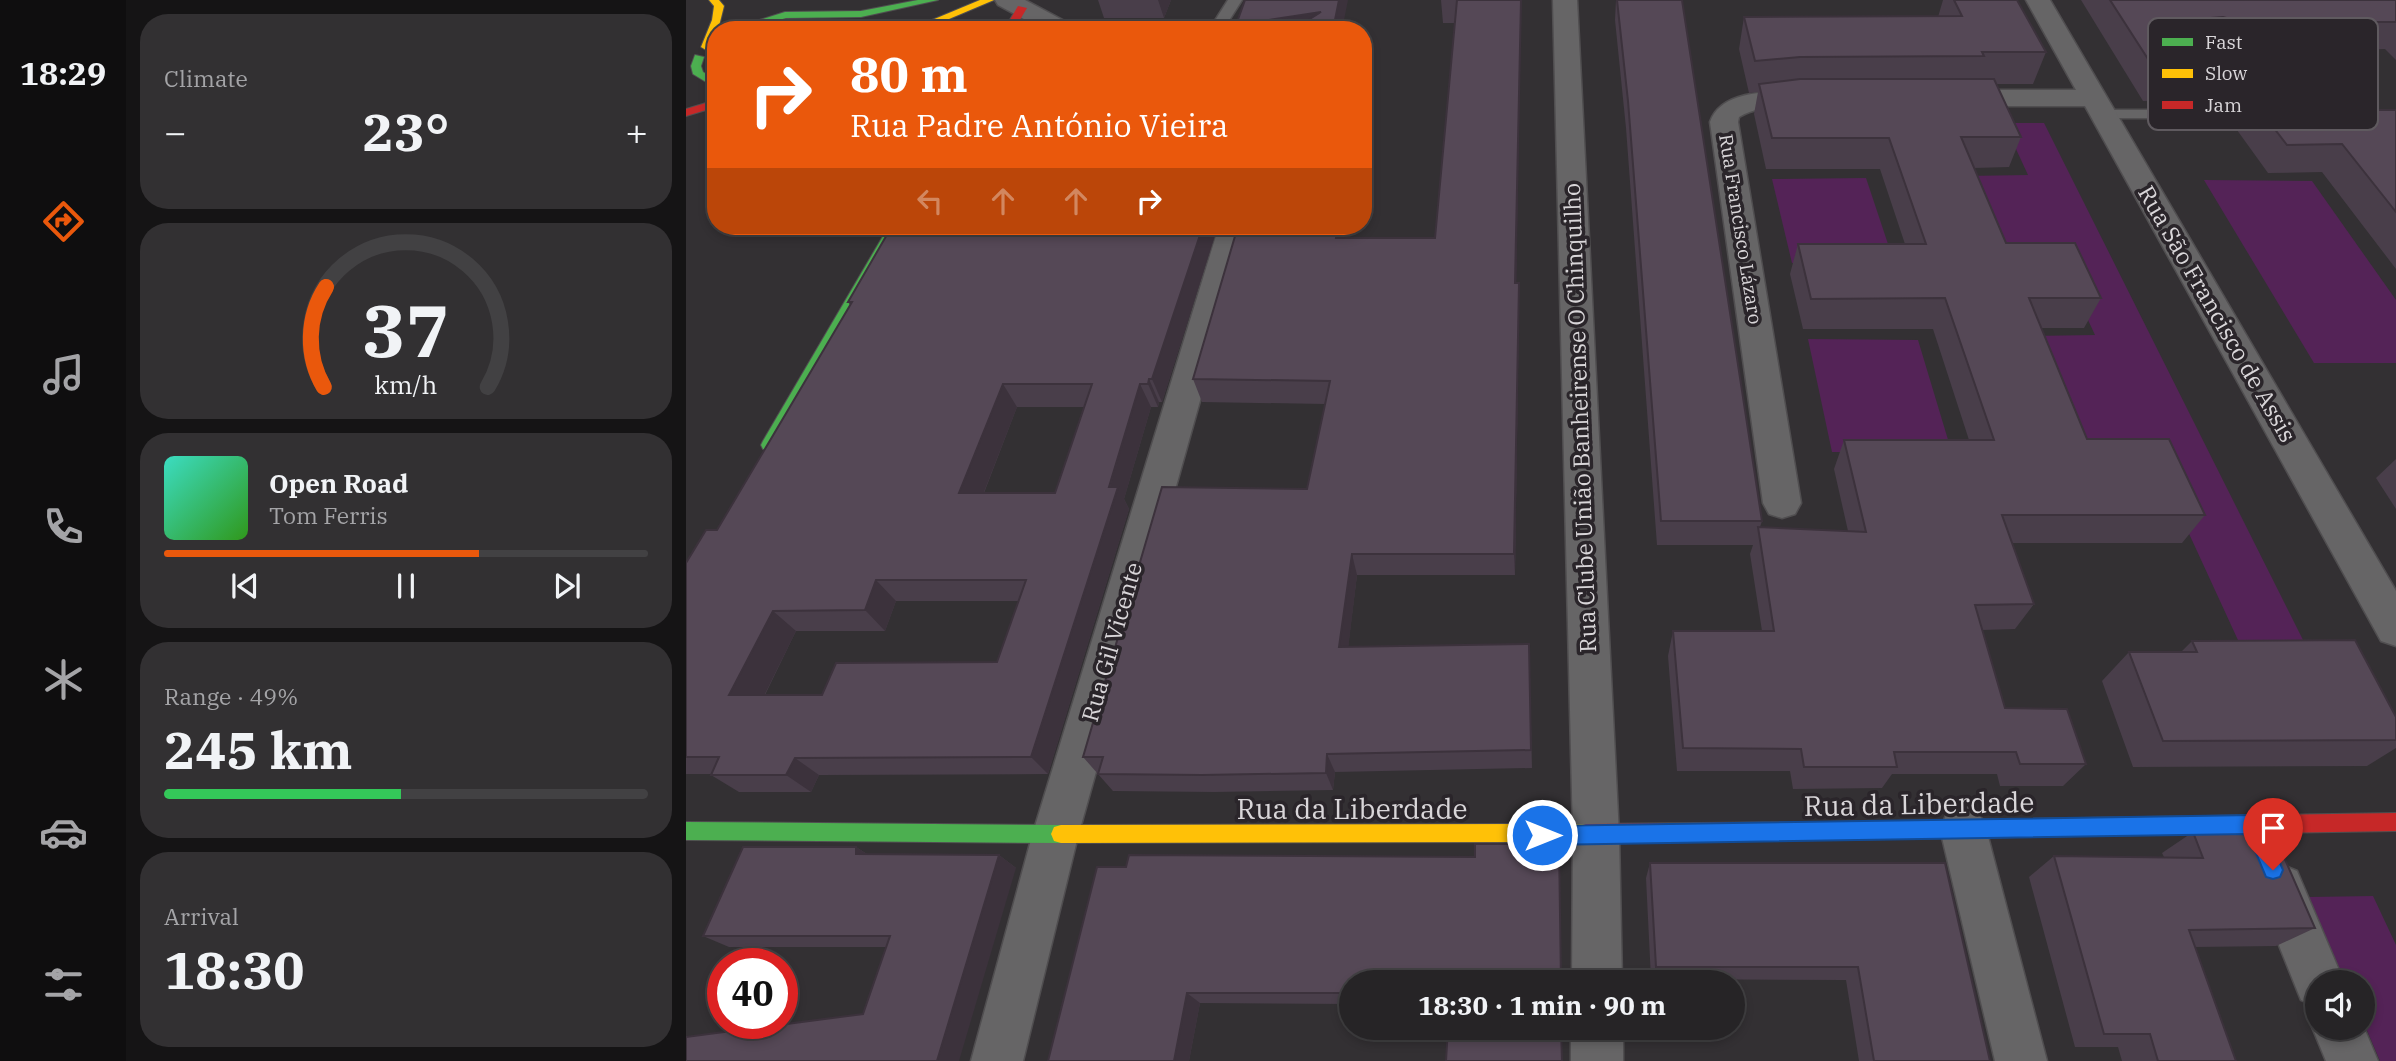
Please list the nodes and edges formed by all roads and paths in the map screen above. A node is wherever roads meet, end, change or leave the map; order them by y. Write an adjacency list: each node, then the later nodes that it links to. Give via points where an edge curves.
1 (714, 0): 10 (street, via 719,6)
2 (764, 0): 9 (street)
3 (933, 0): 9 (street, via 861,14)
4 (989, 0): 13 (street)
5 (1235, 0): 15 (lane)
6 (1564, 0): 33 (street, Rua Clube União Banheirense O Chinquilho)
7 (2038, 0): 21 (street, Rua São Francisco de Assis)
8 (1014, 4): 14 (street)
9 (809, 15): 11 (street); 12 (street)
10 (718, 21)
11 (758, 21)
12 (834, 21)
13 (936, 21)
14 (1046, 21)
15 (1222, 21)
16 (702, 53): 17 (street, via 696,66 698,75)
17 (707, 80)
18 (1842, 98): 27 (street, Rua Francisco Lázaro, via 1750,103 1727,113 1724,122)
19 (1921, 98): 21 (street)
20 (707, 106): 23 (street)
21 (2099, 106): 22 (lane); 28 (street, Rua São Francisco de Assis)
22 (2148, 109)
23 (686, 113)
24 (890, 235): 26 (street)
25 (1231, 235): 34 (street, Rua Gil Vicente)
26 (762, 454)
27 (1782, 503)
28 (2396, 628)
29 (2396, 822): 30 (street, Rua da Liberdade)
30 (2254, 825): 31 (street, Rua da Liberdade); 36 (street)
31 (1962, 829): 33 (street, Rua da Liberdade); 41 (street)
32 (686, 831): 34 (street, Rua da Liberdade)
33 (1596, 835): 34 (street, Rua da Liberdade); 35 (street, Rua Clube União Banheirense O Chinquilho)
34 (1055, 836): 39 (street, Rua Gil Vicente)
35 (1597, 970)
36 (2314, 970)
37 (1597, 1040): 40 (street)
38 (2343, 1040): 42 (street)
39 (997, 1061)
40 (1597, 1061)
41 (2021, 1061)
42 (2352, 1061)

